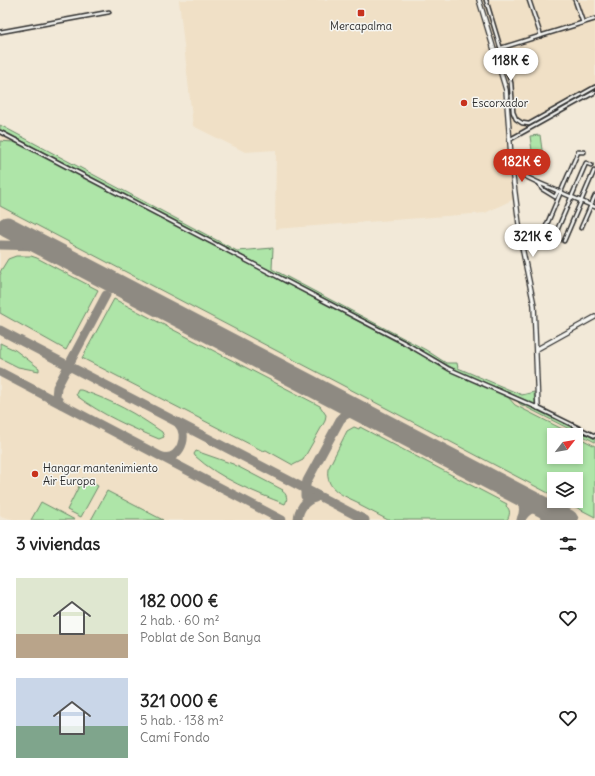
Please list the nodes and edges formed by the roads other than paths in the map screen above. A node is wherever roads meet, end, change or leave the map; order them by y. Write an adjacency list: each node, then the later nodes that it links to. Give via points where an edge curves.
1 (479, 0): 14 (street, via 506,90)
2 (486, 0): 10 (street)
3 (529, 0): 9 (street)
4 (576, 0): 7 (street)
5 (109, 12): 8 (street)
6 (595, 19): 7 (street)
7 (582, 23): 9 (street)
8 (0, 32)
9 (541, 36): 10 (street)
10 (501, 48): 11 (street, via 511,83 513,112 516,119 522,123 529,124)
11 (595, 86)
12 (595, 92): 14 (street)
13 (0, 132): 30 (street, via 392,336 449,369)
14 (509, 140): 17 (street)
15 (584, 152): 20 (street, via 578,152)
16 (591, 165): 22 (street, via 586,163)
17 (512, 170): 19 (street); 29 (street, via 522,247 534,304)
18 (594, 171): 23 (street)
19 (539, 183): 20 (street); 20 (street, via 542,190 555,197)
20 (560, 192): 22 (street); 22 (street, via 541,238 546,246 550,246)
21 (595, 196): 24 (street)
22 (571, 197): 23 (street)
23 (581, 201): 24 (street); 27 (street)
24 (591, 205): 25 (street); 26 (street)
25 (595, 207)
26 (581, 228)
27 (564, 241)
28 (595, 317): 29 (street)
29 (536, 348): 30 (street)
30 (538, 408): 31 (street)
31 (595, 436)

